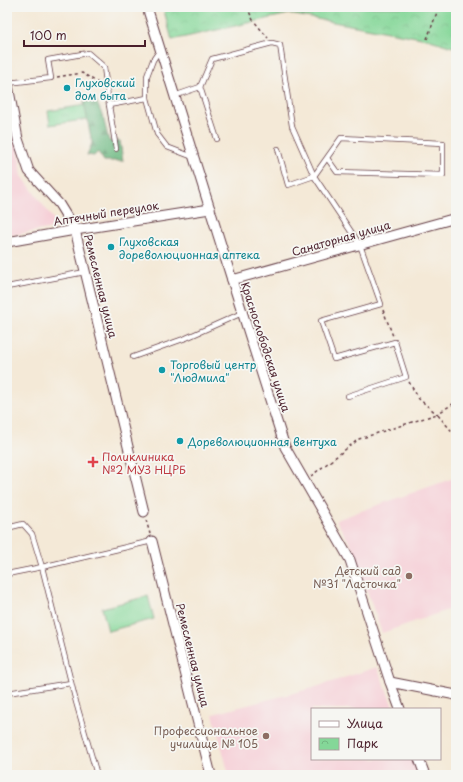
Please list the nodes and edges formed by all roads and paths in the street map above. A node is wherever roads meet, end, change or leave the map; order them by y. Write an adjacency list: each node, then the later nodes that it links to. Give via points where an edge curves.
1 (147, 7): 6 (street, Краснослободская улица)
2 (247, 7): 5 (path, via 252,20)
3 (439, 7): 4 (path)
4 (427, 39)
5 (272, 43): 9 (lane, via 212,59); 19 (lane, via 280,45 292,126)
6 (160, 50): 11 (street, Краснослободская улица); 12 (lane, via 147,76)
7 (51, 78): 8 (lane); 10 (path, via 82,73); 10 (lane, via 48,60 88,53 104,67)
8 (7, 82): 22 (street, Ремесленная улица, via 18,139 29,171 58,204)
9 (200, 87): 11 (lane); 14 (lane)
10 (107, 88): 13 (lane)
11 (174, 96): 17 (street, Краснослободская улица)
12 (147, 98): 13 (lane); 17 (lane, via 157,134 167,147)
13 (109, 105): 15 (lane)
14 (217, 139)
15 (116, 149)
16 (278, 149): 19 (lane, via 288,185)
17 (194, 157): 20 (street, Краснослободская улица)
18 (327, 158): 18 (lane, via 341,138 442,143 443,174 336,172); 19 (lane)
19 (314, 176): 24 (lane)
20 (210, 210): 22 (street, Аптечный переулок); 26 (street, Краснослободская улица)
21 (456, 218): 24 (street, Санаторная улица)
22 (75, 230): 23 (street, Аптечный переулок); 25 (street, Ремесленная улица)
23 (7, 242)
24 (360, 244): 26 (street, Санаторная улица); 28 (lane)
25 (85, 272): 27 (lane); 38 (street, Ремесленная улица)
26 (232, 280): 29 (street, Краснослободская улица)
27 (7, 287)
28 (381, 304): 30 (path); 30 (lane, via 321,321 334,359)
29 (242, 313): 31 (lane); 37 (street, Краснослободская улица, via 285,447)
30 (395, 342): 32 (lane)
31 (133, 358)
32 (406, 377): 33 (lane); 35 (path, via 419,398)
33 (348, 396)
34 (456, 402): 35 (path)
35 (437, 414): 36 (path); 37 (path, via 359,439)
36 (456, 436)
37 (305, 481): 43 (street, Краснослободская улица, via 350,560)
38 (144, 512): 40 (path)
39 (7, 528): 41 (lane, via 23,524 32,534)
40 (152, 541): 41 (lane); 50 (street, Ремесленная улица)
41 (42, 567): 42 (lane); 44 (lane)
42 (7, 574)
43 (390, 682): 46 (street); 47 (street, Краснослободская улица)
44 (71, 683): 45 (lane); 49 (lane)
45 (7, 694)
46 (456, 695)
47 (400, 708)
48 (419, 760): 51 (street)
49 (97, 775)
50 (210, 775)
51 (425, 775)

